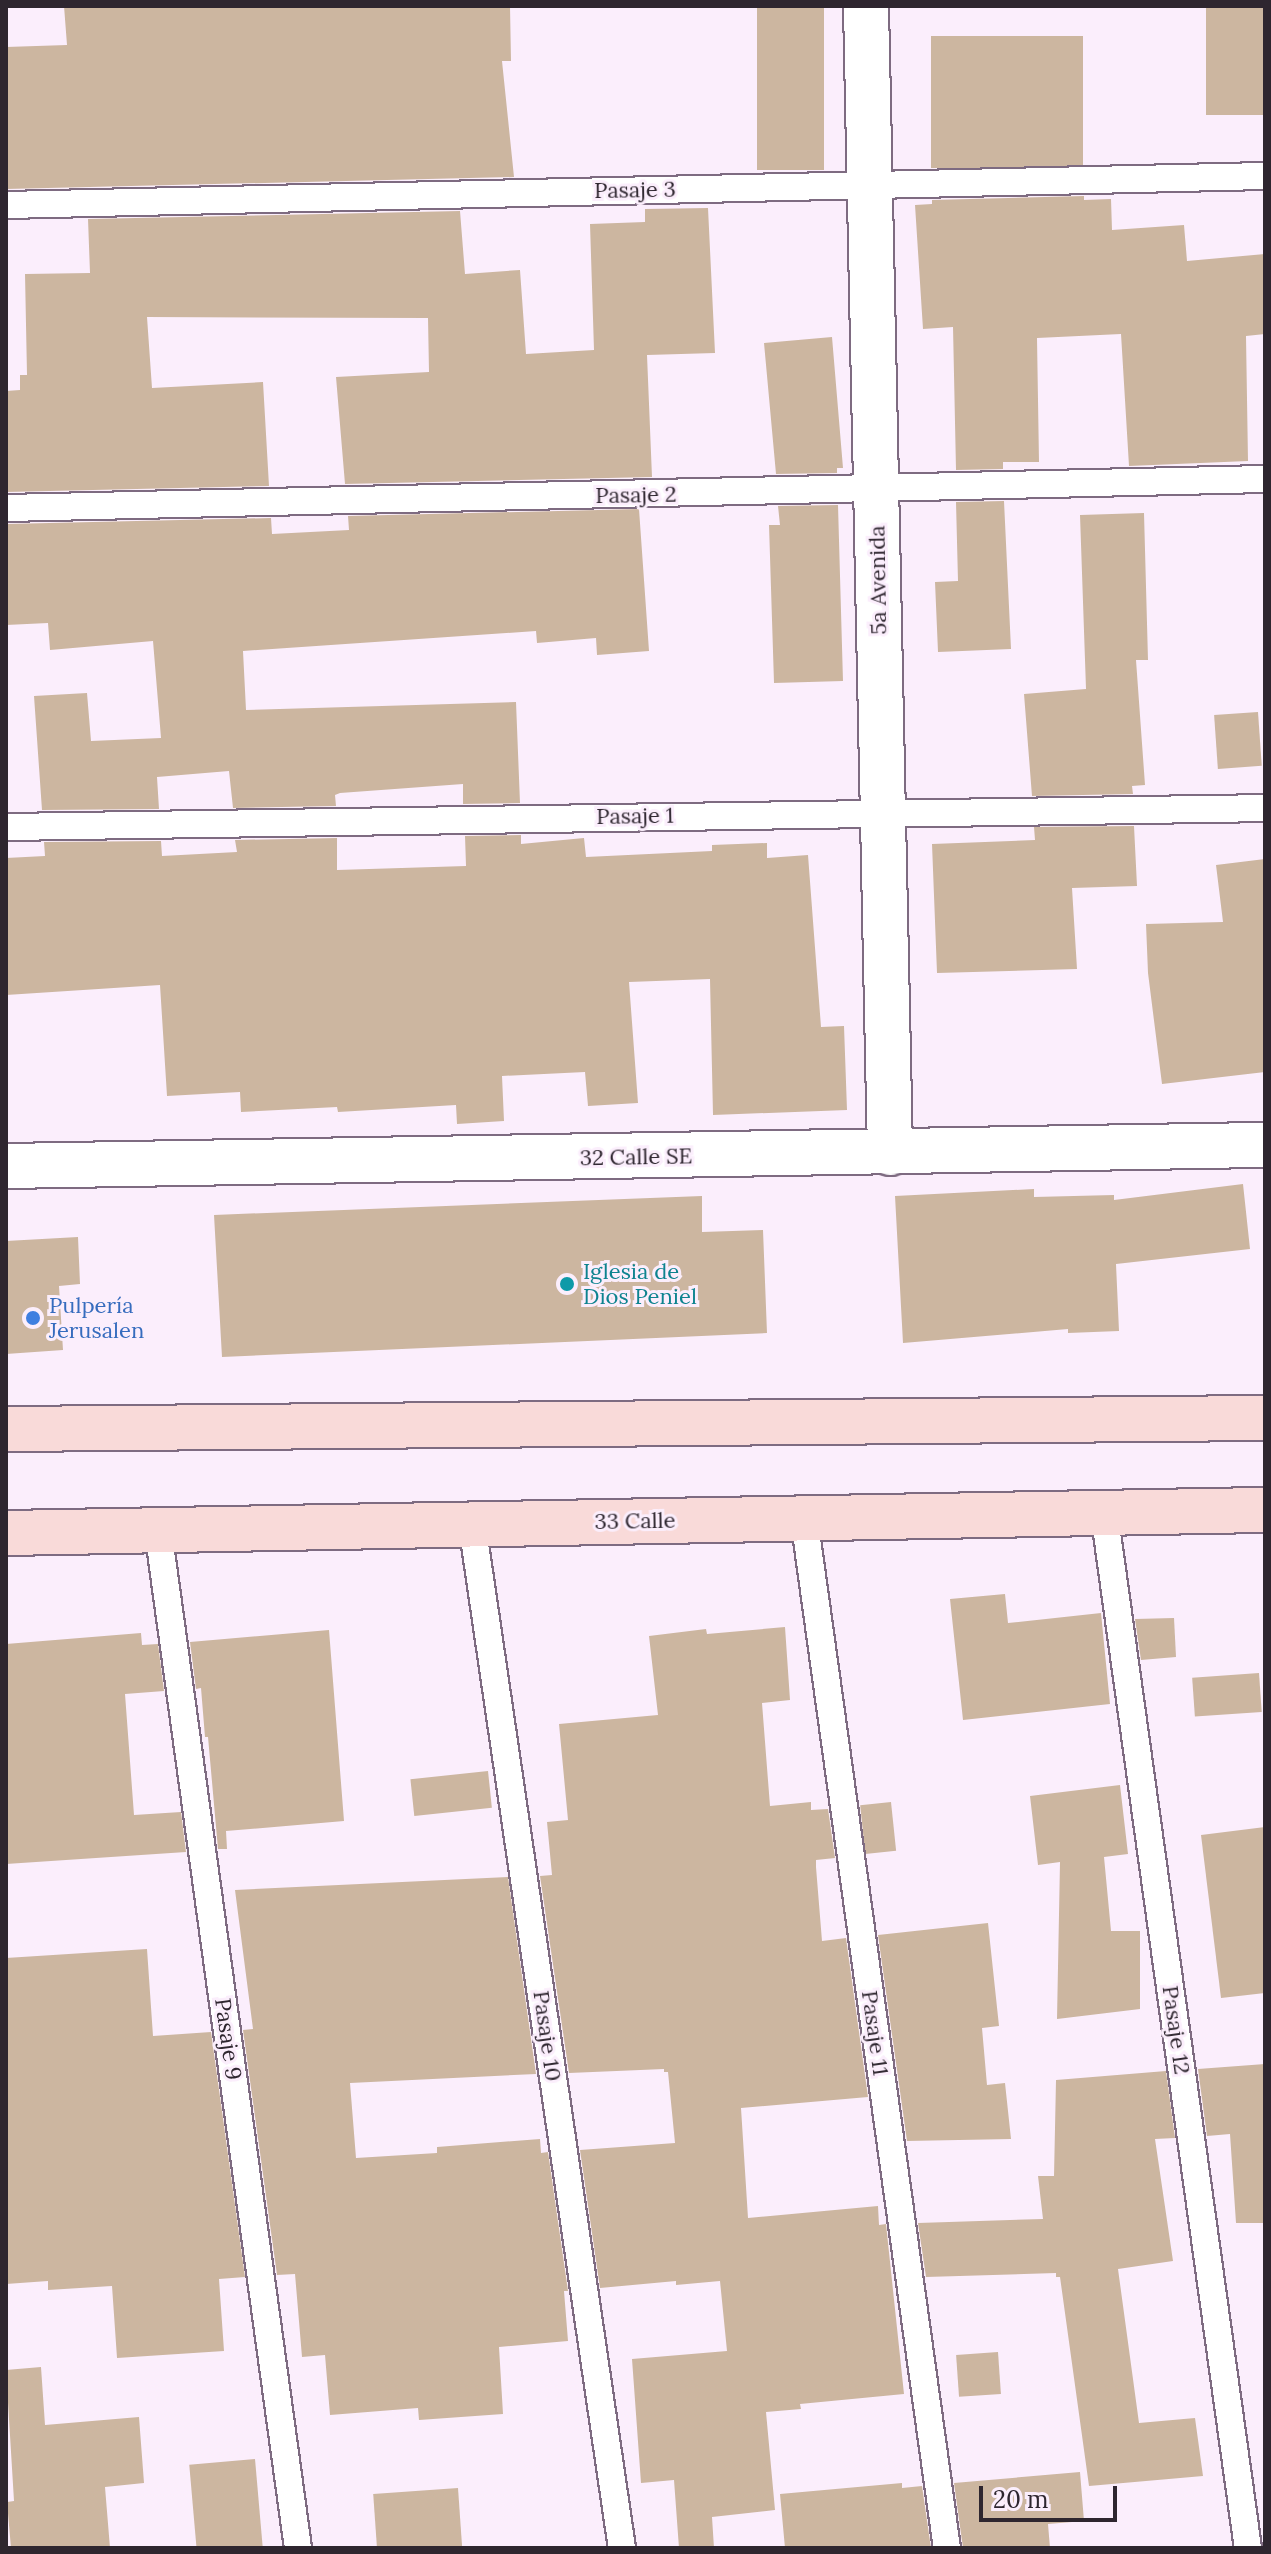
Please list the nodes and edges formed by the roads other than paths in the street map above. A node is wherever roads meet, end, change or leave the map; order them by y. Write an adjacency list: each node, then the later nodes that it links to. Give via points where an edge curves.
1 (866, 6): 3 (street, 5a Avenida)
2 (1265, 176): 3 (lane, Pasaje 3)
3 (870, 185): 4 (lane, Pasaje 3); 6 (street, 5a Avenida)
4 (6, 205)
5 (1265, 479): 6 (lane, Pasaje 2)
6 (876, 490): 7 (lane, Pasaje 2); 9 (street, 5a Avenida)
7 (6, 508)
8 (1265, 808): 9 (lane, Pasaje 1)
9 (883, 812): 10 (lane, Pasaje 1); 12 (street, 5a Avenida)
10 (6, 827)
11 (1265, 1145): 12 (street, 32 Calle SE)
12 (890, 1153): 13 (street, 32 Calle SE)
13 (6, 1166)
14 (1265, 1418): 15 (main road)
15 (6, 1429)
16 (1265, 1510): 17 (main road, 33 Calle)
17 (1104, 1512): 18 (main road, 33 Calle); 25 (lane, Pasaje 12)
18 (804, 1518): 19 (main road, 33 Calle); 24 (lane, Pasaje 11)
19 (472, 1524): 20 (main road, 33 Calle); 23 (lane, Pasaje 10)
20 (158, 1530): 21 (main road, 33 Calle); 22 (lane, Pasaje 9)
21 (6, 1533)
22 (298, 2548)
23 (622, 2548)
24 (947, 2548)
25 (1248, 2548)

